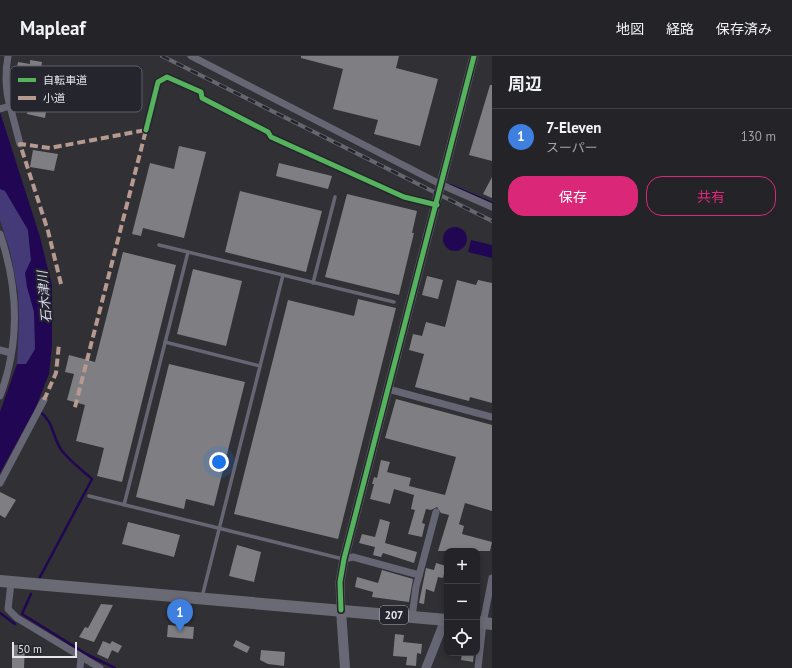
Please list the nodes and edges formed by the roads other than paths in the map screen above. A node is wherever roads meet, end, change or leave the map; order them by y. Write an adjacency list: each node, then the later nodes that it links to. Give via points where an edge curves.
1 (8, 56): 4 (street, via 6,92)
2 (191, 56): 9 (street)
3 (474, 56): 9 (street)
4 (10, 106): 5 (street)
5 (1, 109)
6 (12, 112): 8 (street)
7 (146, 130): 11 (street, via 158,82 167,77 201,92 202,98 268,132 271,137 404,198)
8 (20, 144)
9 (442, 185): 11 (street); 12 (street)
10 (335, 197): 17 (lane)
11 (437, 205): 23 (street)
12 (492, 207)
13 (0, 234): 21 (street, via 13,284 16,321)
14 (159, 245): 15 (lane)
15 (188, 252): 16 (lane); 19 (lane)
16 (283, 275): 17 (lane); 22 (lane)
17 (313, 283): 18 (lane)
18 (394, 302)
19 (165, 342): 22 (lane); 29 (lane)
20 (0, 350): 21 (street)
21 (11, 353): 24 (street, via 8,374)
22 (260, 366): 31 (lane)
23 (388, 389): 26 (street); 32 (street)
24 (0, 396)
25 (44, 400): 27 (street)
26 (492, 417)
27 (0, 483)
28 (89, 496): 29 (lane)
29 (124, 505): 31 (lane)
30 (436, 512): 33 (street)
31 (219, 529): 32 (lane); 36 (lane)
32 (344, 560): 33 (street, via 353,558); 37 (street, via 340,582)
33 (419, 575): 38 (street)
34 (492, 578): 40 (street)
35 (5, 582): 36 (highway, 207); 42 (street, via 8,609 17,618)
36 (202, 598): 37 (highway, 207)
37 (341, 610): 38 (highway, 207); 45 (main road)
38 (412, 617): 39 (highway, 207)
39 (444, 620)
40 (484, 623): 47 (street)
41 (444, 625): 46 (street)
42 (81, 658): 43 (street); 44 (street)
43 (80, 668)
44 (100, 668)
45 (345, 668)
46 (426, 668)
47 (478, 668)

